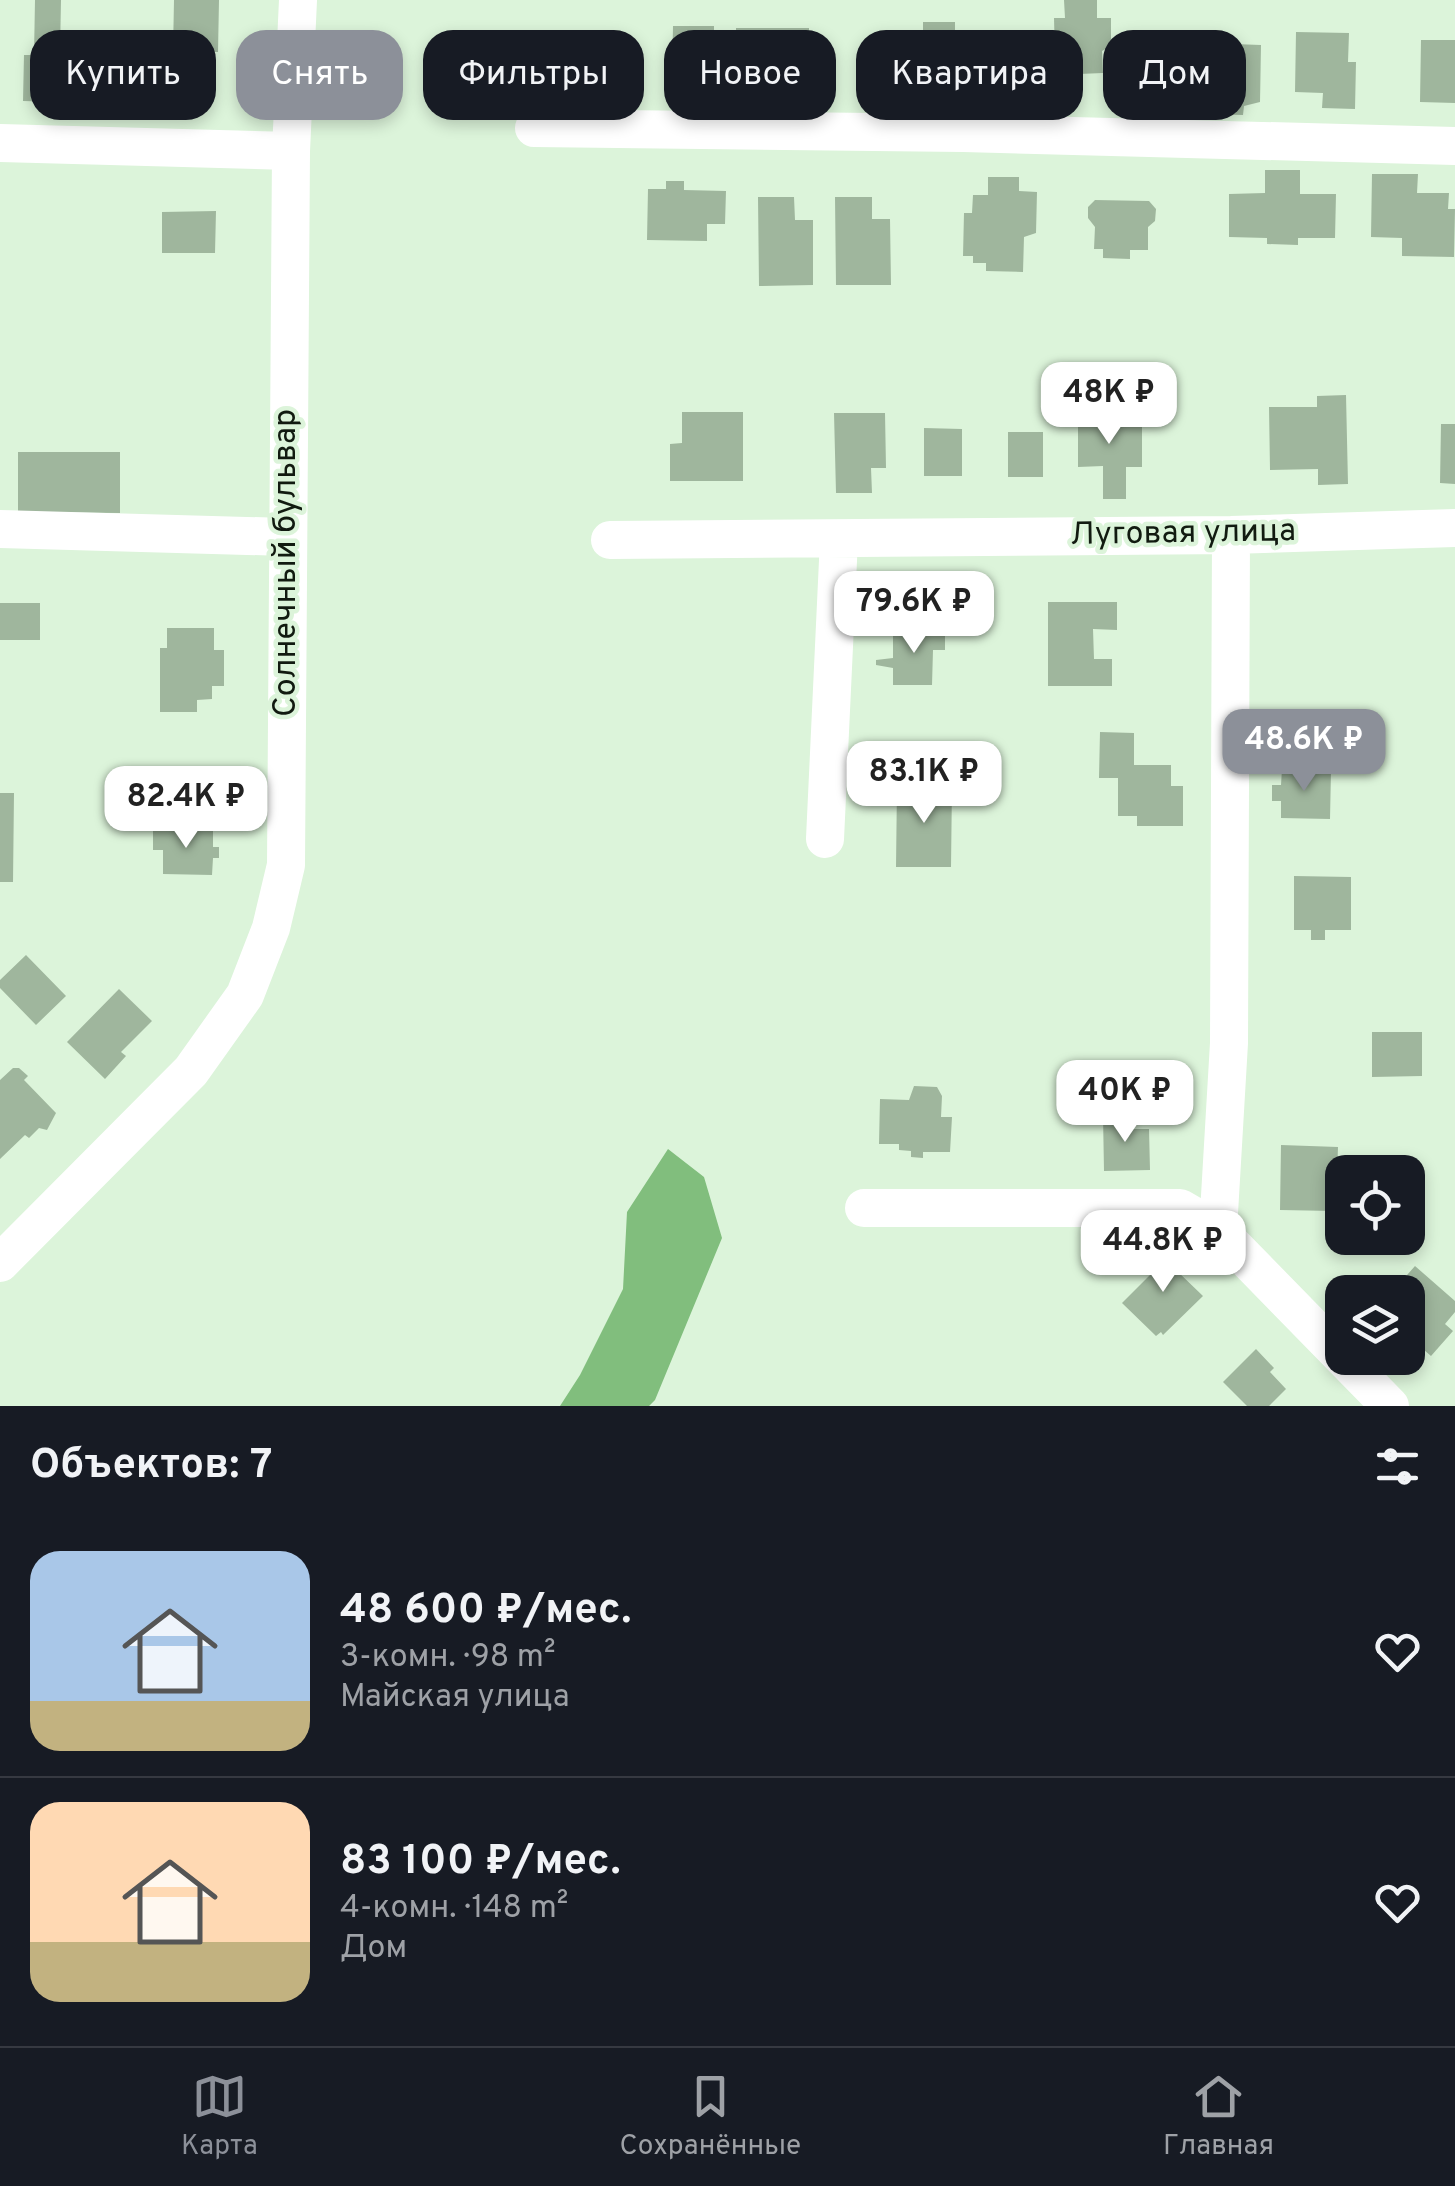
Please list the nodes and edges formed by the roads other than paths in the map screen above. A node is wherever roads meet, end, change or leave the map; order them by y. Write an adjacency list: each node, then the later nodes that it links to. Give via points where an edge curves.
1 (298, 0): 5 (street, Солнечный бульвар)
2 (534, 128): 4 (street)
3 (0, 143): 5 (street)
4 (1455, 146)
5 (291, 151): 9 (street, Солнечный бульвар)
6 (1455, 528): 8 (street, Луговая улица)
7 (0, 529): 9 (street)
8 (1230, 535): 10 (street, Луговая улица); 14 (street, via 1229,1043)
9 (286, 537): 15 (street, Солнечный бульвар, via 286,865 245,995 191,1071)
10 (840, 538): 11 (street, Луговая улица); 12 (street)
11 (610, 540)
12 (826, 839)
13 (864, 1208): 14 (street, via 1180,1208)
14 (1218, 1230): 16 (street)
15 (0, 1263)
16 (1390, 1406)

